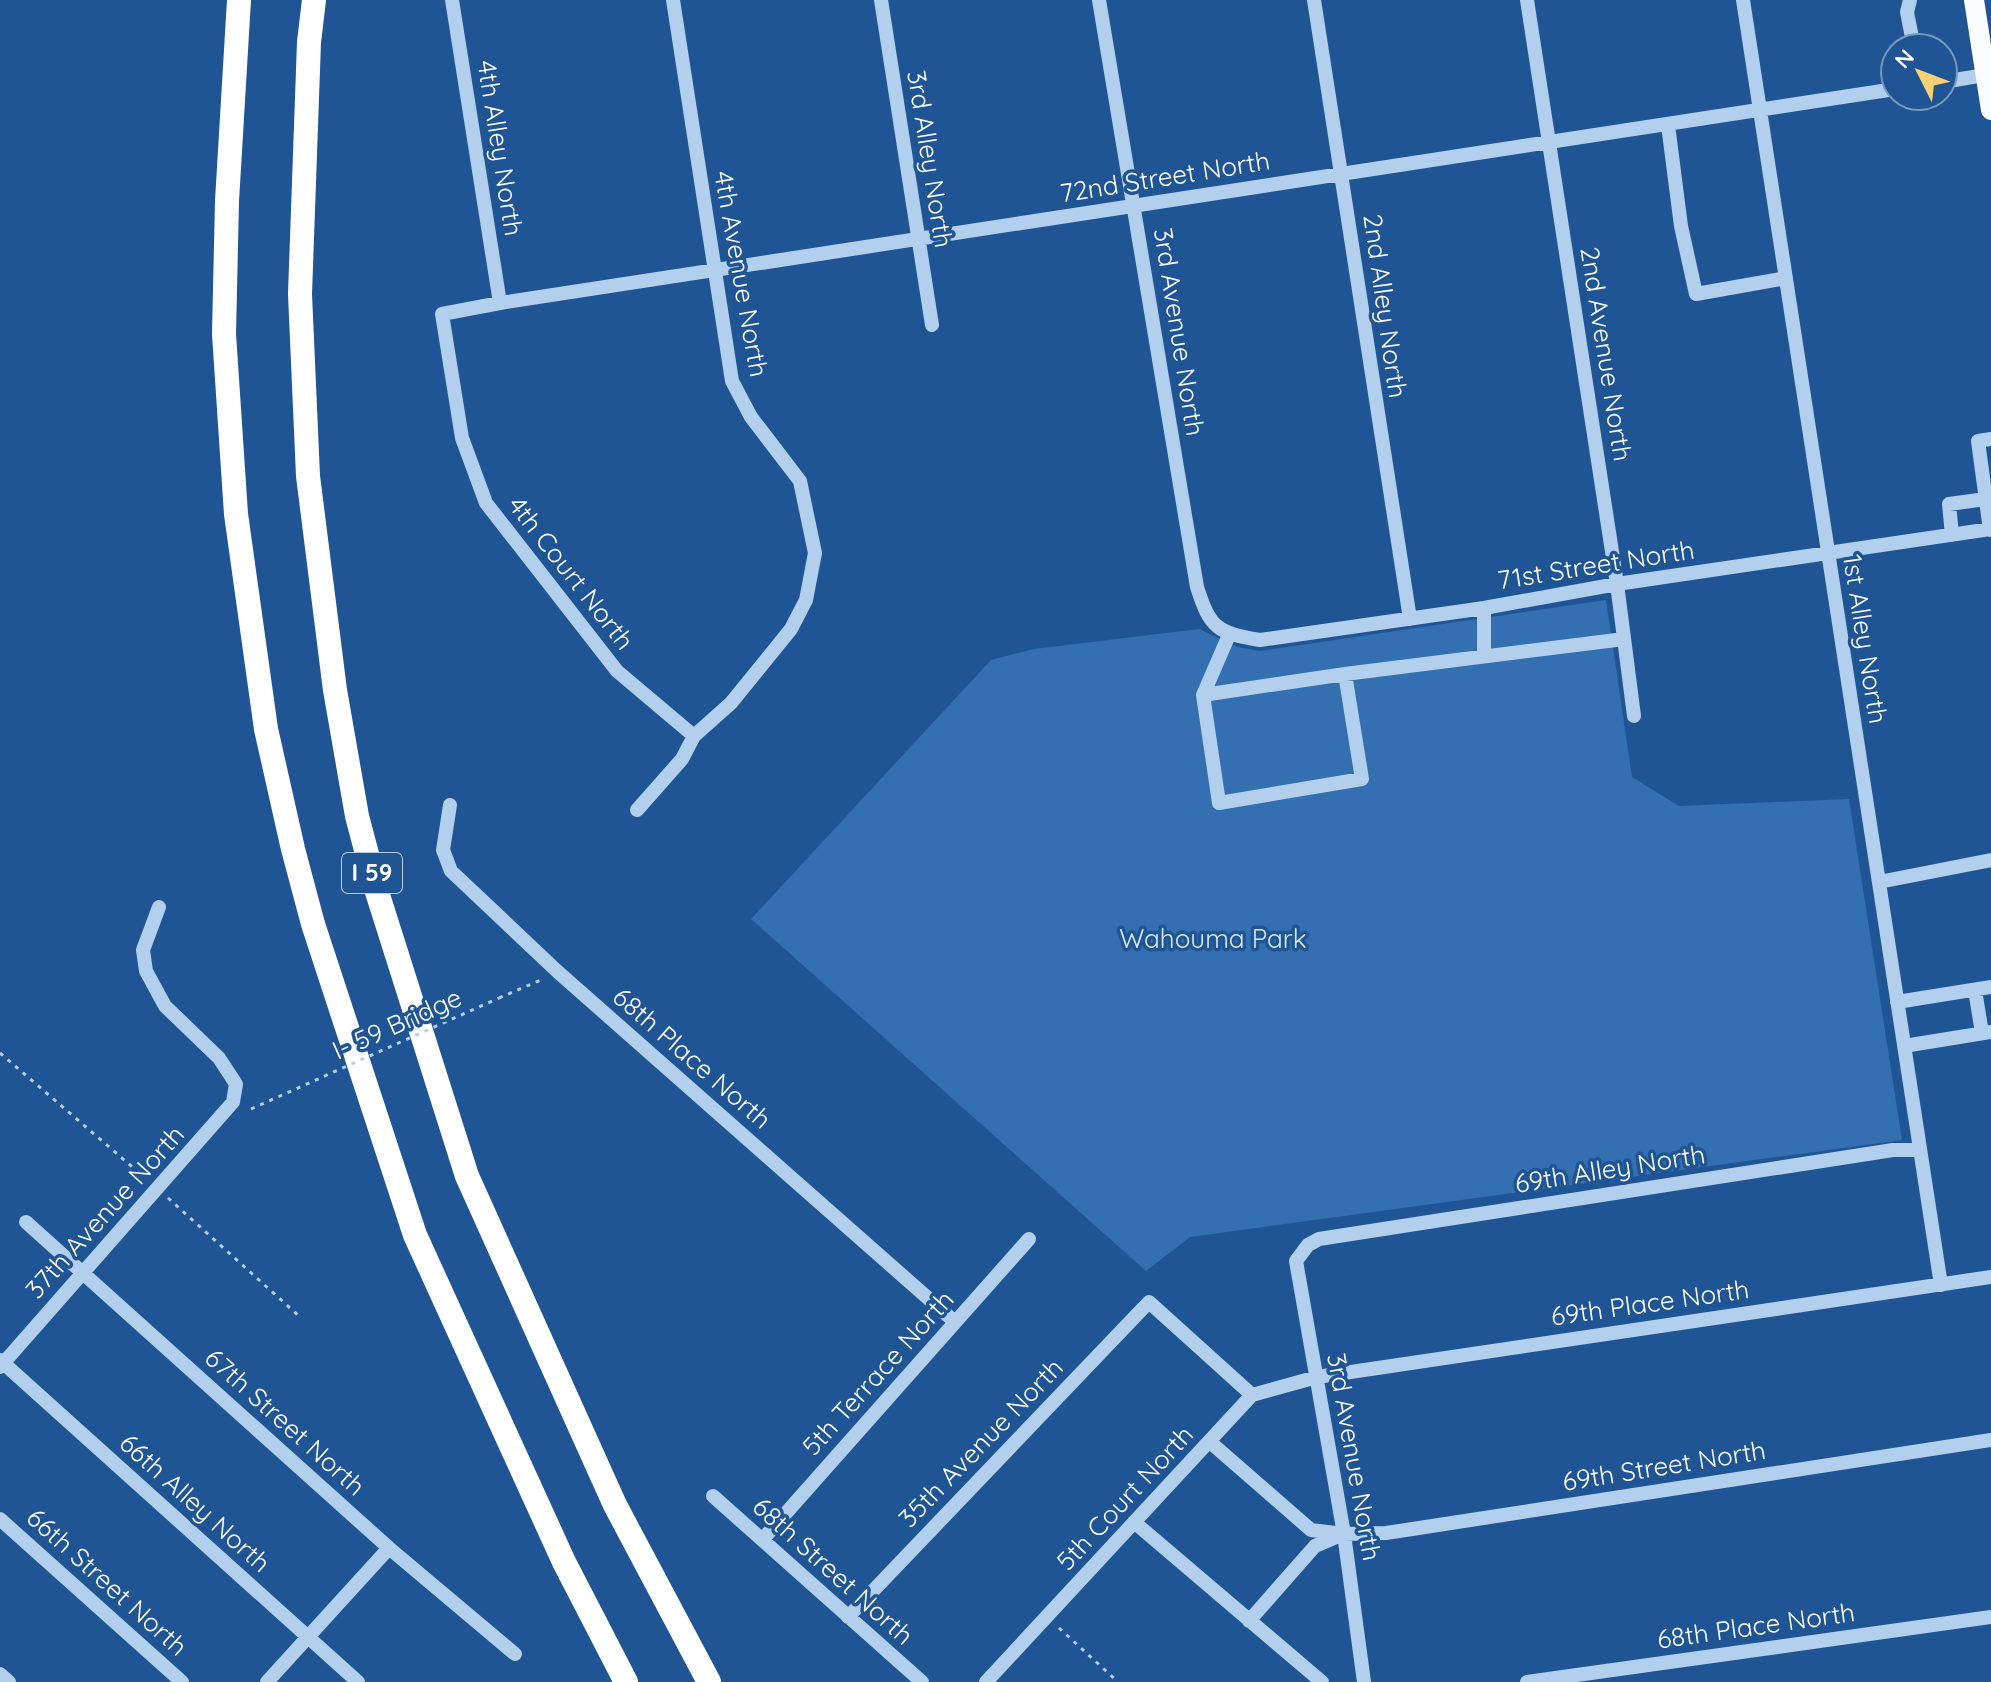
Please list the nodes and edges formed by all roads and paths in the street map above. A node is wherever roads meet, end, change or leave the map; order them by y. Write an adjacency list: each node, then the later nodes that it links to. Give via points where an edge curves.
1 (239, 0): 85 (highway, I 59, via 224,334 238,530 266,729 293,849 415,1235 564,1562)
2 (314, 0): 86 (highway, I 59, via 300,294 308,476 357,816 467,1176 615,1505)
3 (452, 0): 25 (street, 4th Alley North)
4 (673, 0): 23 (street, 4th Avenue North)
5 (881, 0): 22 (street, 3rd Alley North)
6 (1099, 0): 21 (street, 3rd Avenue North)
7 (1314, 0): 20 (street, 2nd Alley North)
8 (1527, 0): 19 (street, 2nd Avenue North)
9 (1743, 0): 16 (street, 1st Alley North)
10 (1910, 0): 12 (street)
11 (1974, 0): 13 (main road)
12 (1911, 32)
13 (1988, 75): 14 (street); 17 (main road)
14 (1959, 80)
15 (1879, 91): 16 (street, 72nd Street North)
16 (1760, 110): 18 (street, 72nd Street North); 24 (street, 1st Alley North)
17 (1991, 110)
18 (1668, 125): 19 (street, 72nd Street North); 24 (street, via 1696,294)
19 (1549, 142): 20 (street, 72nd Street North); 33 (street, 2nd Avenue North)
20 (1341, 174): 21 (street, 72nd Street North); 35 (street, 2nd Alley North)
21 (1134, 206): 22 (street, 72nd Street North); 36 (street, 3rd Avenue North, via 1197,587 1207,616)
22 (918, 239): 23 (street, 72nd Street North); 27 (street, 3rd Alley North)
23 (713, 272): 25 (street, 72nd Street North); 42 (street, 4th Avenue North, via 732,381 751,417 800,481 815,553 806,600 791,629 731,703)
24 (1786, 278): 32 (street, 1st Alley North)
25 (500, 303): 26 (street, 72nd Street North)
26 (442, 314): 42 (street, 4th Court North, via 462,438 486,503 617,671)
27 (932, 325)
28 (1991, 439): 29 (street, via 1978,441)
29 (1986, 499): 30 (street); 31 (street, via 1949,504)
30 (1990, 530): 31 (street, 71st Street North)
31 (1952, 535): 32 (street, 71st Street North)
32 (1828, 554): 33 (street, 71st Street North); 46 (street, 1st Alley North)
33 (1617, 584): 34 (street, 71st Street North); 37 (street, 2nd Avenue North)
34 (1484, 608): 35 (street, 71st Street North); 38 (street)
35 (1410, 619): 36 (street, 71st Street North, via 1260,640)
36 (1229, 635): 40 (street)
37 (1624, 639): 38 (street); 41 (street, 2nd Avenue North)
38 (1484, 656): 39 (street)
39 (1345, 674): 40 (street); 40 (street, via 1362,779 1219,803)
40 (1203, 695)
41 (1634, 716)
42 (694, 736): 44 (street, 4th Avenue North, via 682,759)
43 (450, 805): 48 (street, 68th Place North, via 443,850 451,871)
44 (637, 810)
45 (1991, 860): 46 (street)
46 (1879, 882): 51 (street, 1st Alley North)
47 (159, 907): 59 (street, 37th Avenue North, via 143,950 146,971 165,1006 219,1058 236,1084 233,1102)
48 (558, 972): 54 (path, I- 59 Bridge, bridge); 62 (street, 68th Place North)
49 (1991, 987): 50 (street)
50 (1975, 990): 51 (street); 52 (street)
51 (1897, 1002): 53 (street, 1st Alley North)
52 (1987, 1033): 53 (street)
53 (1904, 1046): 55 (street, 1st Alley North)
54 (251, 1109)
55 (1920, 1150): 58 (street, 69th Alley North, via 1319,1239); 61 (street, 1st Alley North)
56 (26, 1222): 59 (street, 67th Street North)
57 (1029, 1239): 62 (street, 5th Terrace North)
58 (1308, 1245): 64 (street, 3rd Avenue North, via 1296,1261)
59 (83, 1273): 63 (street, 37th Avenue North); 73 (street, 67th Street North)
60 (1991, 1277): 61 (street, 69th Place North)
61 (1941, 1285): 64 (street, 69th Place North)
62 (955, 1322): 72 (street, 5th Terrace North)
63 (1, 1363): 78 (street, 66th Alley North)
64 (1317, 1377): 65 (street); 71 (street, 3rd Avenue North)
65 (1252, 1395): 67 (street, 5th Court North); 74 (street, 35th Avenue North, via 1149,1302)
66 (1991, 1440): 71 (street, 69th Street North, via 1386,1533)
67 (1210, 1442): 70 (street, 5th Court North); 71 (street, via 1311,1530)
68 (713, 1496): 72 (street, 68th Street North)
69 (0, 1519): 82 (street, 66th Street North)
70 (1134, 1522): 76 (street, 5th Court North); 77 (street)
71 (1344, 1534): 77 (street, via 1315,1546); 91 (street, 3rd Avenue North)
72 (763, 1539): 74 (street, 68th Street North)
73 (389, 1548): 78 (street); 79 (street, 67th Street North)
74 (848, 1617): 87 (street, 68th Street North)
75 (1991, 1617): 92 (street, 68th Place North)
76 (1047, 1618): 88 (street, 5th Court North); 89 (path)
77 (1249, 1621): 90 (street)
78 (308, 1637): 83 (street); 84 (street, 66th Alley North)
79 (515, 1654)
80 (0, 1674): 81 (street)
81 (9, 1682)
82 (182, 1682)
83 (267, 1682)
84 (358, 1682)
85 (626, 1682)
86 (709, 1682)
87 (922, 1682)
88 (986, 1682)
89 (1118, 1682)
90 (1322, 1682)
91 (1364, 1682)
92 (1527, 1682)

